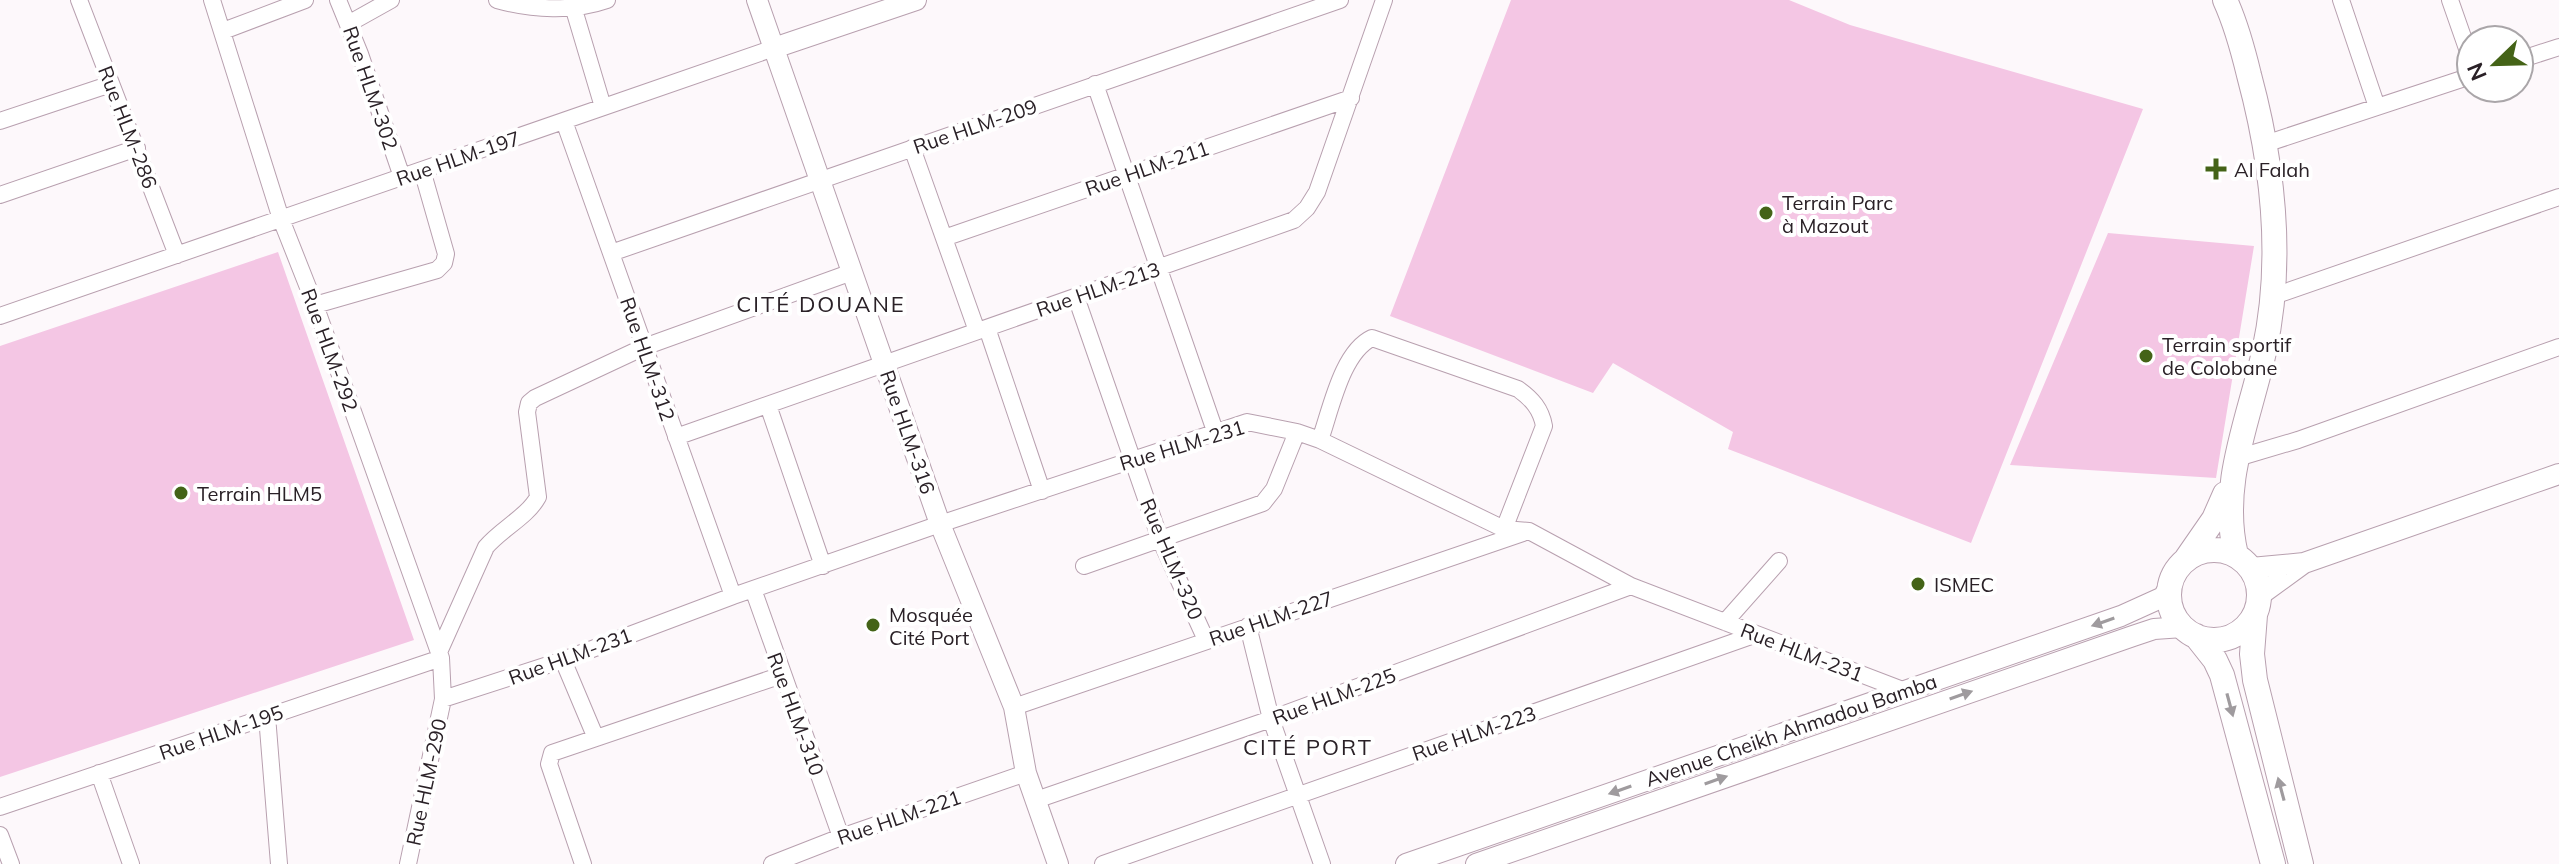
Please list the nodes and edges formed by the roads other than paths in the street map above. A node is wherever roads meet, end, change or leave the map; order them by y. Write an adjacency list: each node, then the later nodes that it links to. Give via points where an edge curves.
1 (79, 0): 23 (street, Rue HLM-286)
2 (212, 0): 18 (street, Rue HLM-292)
3 (305, 0): 18 (street)
4 (338, 0): 16 (street, Rue HLM-302)
5 (391, 0): 16 (street)
6 (497, 0): 15 (street, via 524,7)
7 (607, 0): 15 (street)
8 (757, 0): 20 (street, Rue HLM-316)
9 (916, 0): 20 (street, Rue HLM-197)
10 (1340, 0): 24 (street, Rue HLM-209)
11 (1384, 0): 25 (street, Rue HLM-213)
12 (2225, 0): 30 (main road)
13 (2341, 0): 27 (street)
14 (2450, 0): 17 (street)
15 (575, 4): 26 (street)
16 (348, 24): 35 (street, Rue HLM-302)
17 (2458, 24)
18 (223, 31): 39 (street, Rue HLM-292)
19 (2559, 47): 21 (street)
20 (774, 48): 26 (street, Rue HLM-197); 36 (street, Rue HLM-316)
21 (2535, 55)
22 (2455, 81): 27 (street)
23 (111, 84): 28 (street); 31 (street, Rue HLM-286)
24 (1095, 84): 32 (street, Rue HLM-209); 34 (street)
25 (1351, 98): 34 (street, Rue HLM-211); 43 (street, Rue HLM-213, via 1317,192 1301,214)
26 (603, 107): 29 (street, Rue HLM-197)
27 (2377, 107): 30 (street)
28 (0, 121)
29 (564, 121): 33 (street, Rue HLM-197); 41 (street, Rue HLM-312)
30 (2265, 144): 46 (main road, via 2274,216)
31 (137, 148): 37 (street); 42 (street, Rue HLM-286)
32 (912, 148): 36 (street, Rue HLM-209); 40 (street)
33 (422, 170): 35 (street, Rue HLM-197); 47 (street, via 446,254 444,263 437,270)
34 (1127, 175): 40 (street, Rue HLM-211); 43 (street)
35 (402, 177): 39 (street, Rue HLM-197)
36 (820, 180): 41 (street, Rue HLM-209); 44 (street, Rue HLM-316)
37 (0, 195)
38 (2559, 197): 46 (street)
39 (281, 219): 42 (street, Rue HLM-197); 47 (street, Rue HLM-292)
40 (944, 238): 49 (street)
41 (611, 253): 50 (street, Rue HLM-312)
42 (177, 255): 48 (street, Rue HLM-197)
43 (1159, 268): 45 (street, Rue HLM-213); 54 (street)
44 (852, 272): 50 (street); 52 (street, Rue HLM-316)
45 (1076, 297): 49 (street, Rue HLM-213); 58 (street, Rue HLM-320)
46 (2271, 297): 59 (main road, via 2265,350)
47 (315, 305): 82 (street, Rue HLM-292)
48 (0, 316)
49 (982, 330): 52 (street, Rue HLM-213); 61 (street)
50 (644, 347): 56 (street, Rue HLM-312); 82 (street, via 529,403 538,497 486,547)
51 (2559, 347): 59 (street, via 2298,440)
52 (884, 364): 53 (street, Rue HLM-213); 62 (street, Rue HLM-316)
53 (768, 405): 56 (street, Rue HLM-213); 70 (street)
54 (1215, 431): 55 (street, Rue HLM-231, via 1247,422); 58 (street, Rue HLM-231)
55 (1297, 432): 57 (street, Rue HLM-231); 65 (street, via 1263,503)
56 (676, 437): 75 (street, Rue HLM-312)
57 (1320, 440): 63 (street, Rue HLM-231); 63 (street, via 1351,356 1372,338 1518,389 1542,414 1544,426)
58 (1133, 459): 61 (street, Rue HLM-231); 65 (street, Rue HLM-320)
59 (2234, 469): 66 (main road, via 2214,519); 68 (main road, via 2229,515)
60 (2559, 474): 69 (street)
61 (1042, 491): 62 (street, Rue HLM-231)
62 (940, 524): 70 (street, Rue HLM-231); 87 (street, Rue HLM-316)
63 (1504, 529): 64 (street, Rue HLM-231)
64 (1529, 531): 72 (street, Rue HLM-231); 78 (street, Rue HLM-227)
65 (1160, 539): 71 (street); 81 (street, Rue HLM-320)
66 (2186, 559): 68 (main road, via 2210,549); 73 (main road)
67 (1779, 561): 77 (street)
68 (2243, 561): 69 (street); 76 (main road, via 2258,581)
69 (2304, 563): 76 (street)
70 (823, 566): 74 (street, Rue HLM-231)
71 (1084, 566)
72 (1631, 586): 77 (street, Rue HLM-231); 89 (street, Rue HLM-225)
73 (2170, 586): 79 (main road, via 2172,609); 85 (street, Avenue Cheikh Ahmadou Bamba, one-way to 85, via 2163,597 2121,616)
74 (753, 589): 75 (street, Rue HLM-231); 84 (street, Rue HLM-310)
75 (733, 596): 83 (street, Rue HLM-231)
76 (2258, 605): 79 (main road, via 2236,635 2223,639); 111 (main road, one-way to 76, via 2255,680 2252,654)
77 (1725, 622): 80 (street, Rue HLM-231)
78 (1248, 626): 81 (street, Rue HLM-227); 89 (street)
79 (2190, 631): 98 (street, Avenue Cheikh Ahmadou Bamba, one-way to 79, via 2133,636 2154,629); 110 (main road, one-way to 110, via 2222,675)
80 (1754, 635): 85 (street, Rue HLM-231); 93 (street, Rue HLM-223)
81 (1206, 640): 87 (street, Rue HLM-227)
82 (440, 655): 86 (street, Rue HLM-292); 88 (street, Rue HLM-195)
83 (563, 660): 86 (street, Rue HLM-231); 90 (street)
84 (782, 675): 90 (street); 97 (street, Rue HLM-310)
85 (1905, 691): 108 (street, Avenue Cheikh Ahmadou Bamba, one-way to 108)
86 (443, 699): 102 (street, Rue HLM-290)
87 (1014, 707): 92 (street, Rue HLM-316)
88 (267, 716): 91 (street, Rue HLM-195); 101 (street)
89 (1271, 719): 93 (street); 94 (street, Rue HLM-225)
90 (595, 736): 103 (street, via 558,749 549,758)
91 (99, 773): 95 (street, Rue HLM-195); 100 (street)
92 (1026, 773): 94 (street, Rue HLM-316); 97 (street, Rue HLM-221)
93 (1298, 795): 106 (street, Rue HLM-223); 107 (street)
94 (1036, 800): 105 (street, Rue HLM-316)
95 (0, 807)
96 (0, 835): 99 (street)
97 (841, 837): 104 (street, Rue HLM-221)
98 (1515, 858): 109 (street, Avenue Cheikh Ahmadou Bamba)
99 (11, 864)
100 (131, 864)
101 (279, 864)
102 (408, 864)
103 (583, 864)
104 (772, 864)
105 (1058, 864)
106 (1103, 864)
107 (1322, 864)
108 (1406, 864)
109 (1476, 864)
110 (2273, 864)
111 (2301, 864)

